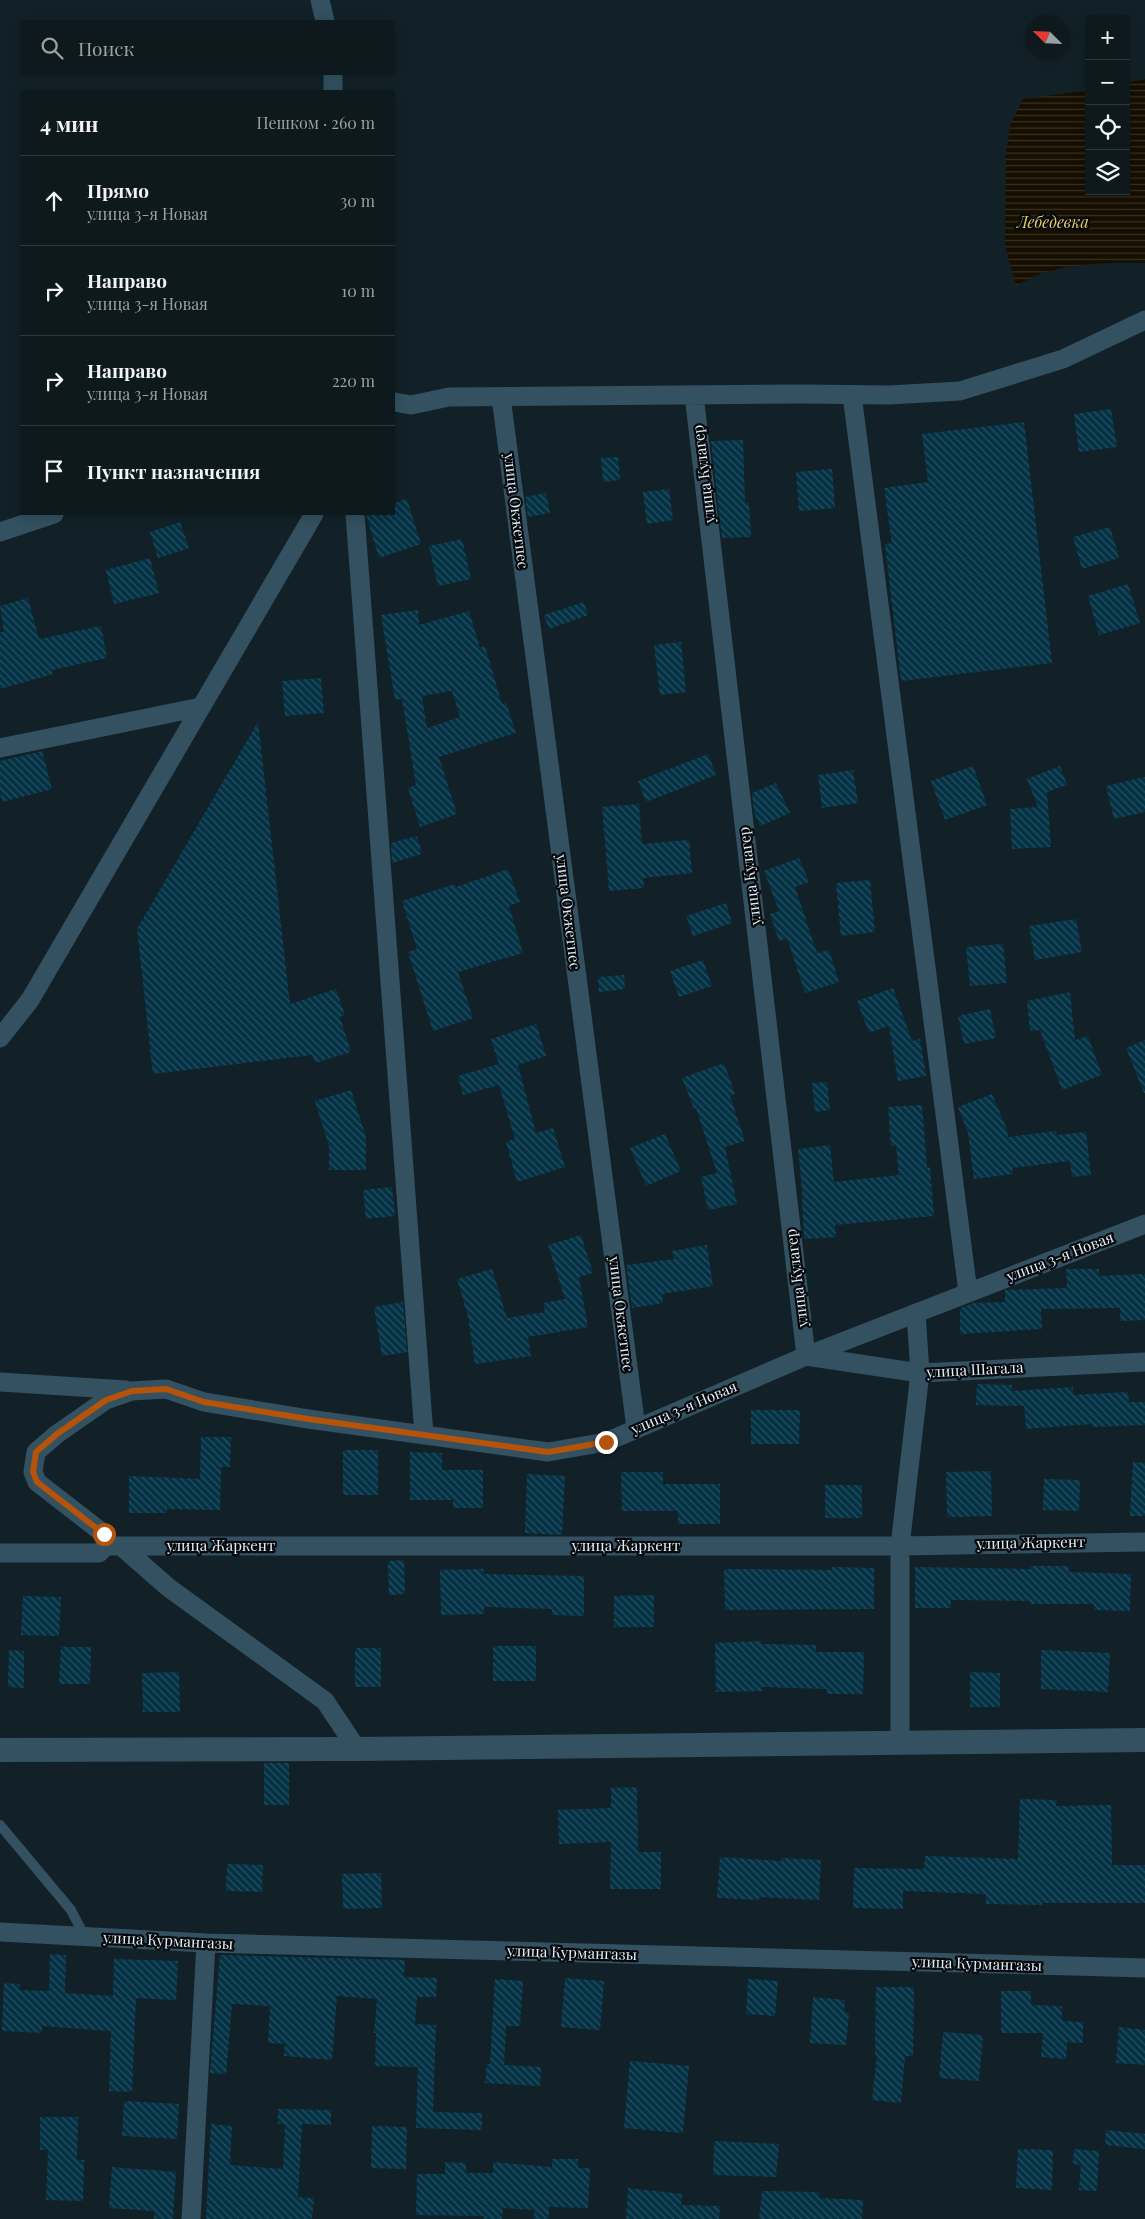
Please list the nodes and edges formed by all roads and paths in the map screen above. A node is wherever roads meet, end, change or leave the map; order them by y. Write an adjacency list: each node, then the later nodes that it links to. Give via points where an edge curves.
1 (320, 0): 2 (street)
2 (326, 20)
3 (333, 75): 4 (street)
4 (333, 90)
5 (1145, 320): 7 (street, via 1063,359 960,391)
6 (694, 395): 7 (street); 8 (street); 22 (street, улица Кулагер)
7 (852, 395): 20 (street)
8 (501, 397): 9 (street, via 449,397 411,405); 27 (street, улица Окжетпес)
9 (395, 402)
10 (51, 515): 14 (street)
11 (313, 515): 16 (street)
12 (355, 515): 28 (street)
13 (0, 522): 14 (street)
14 (25, 524): 15 (street)
15 (0, 532)
16 (201, 707): 17 (street); 18 (street, via 30,1000)
17 (0, 748)
18 (0, 1038)
19 (1145, 1224): 20 (street, улица 3-я Новая)
20 (968, 1292): 21 (street, улица 3-я Новая)
21 (916, 1313): 22 (street, улица 3-я Новая); 24 (street)
22 (806, 1356): 24 (street, улица Шагала); 27 (street, улица 3-я Новая)
23 (1145, 1362): 24 (street, улица Шагала)
24 (920, 1372): 31 (street)
25 (0, 1382): 26 (street)
26 (132, 1391): 28 (street, улица 3-я Новая, via 166,1389 204,1402); 29 (street, улица 3-я Новая, via 106,1400 57,1434 36,1452 33,1472 37,1482)
27 (636, 1428): 28 (street, улица 3-я Новая, via 606,1442 548,1452)
28 (424, 1435)
29 (111, 1542): 31 (street, улица Жаркент); 32 (street, улица Жаркент, via 99,1553); 35 (street, via 325,1701)
30 (1145, 1542): 31 (street, улица Жаркент)
31 (900, 1546): 34 (street)
32 (0, 1553)
33 (1145, 1740): 34 (street)
34 (900, 1742): 35 (street)
35 (357, 1749): 36 (street)
36 (0, 1750)
37 (0, 1825): 39 (lane, via 71,1910)
38 (0, 1932): 39 (street, улица Курмангазы)
39 (84, 1937): 40 (street, улица Курмангазы)
40 (206, 1943): 41 (street, улица Курмангазы); 42 (street)
41 (1145, 1968)
42 (191, 2219)

